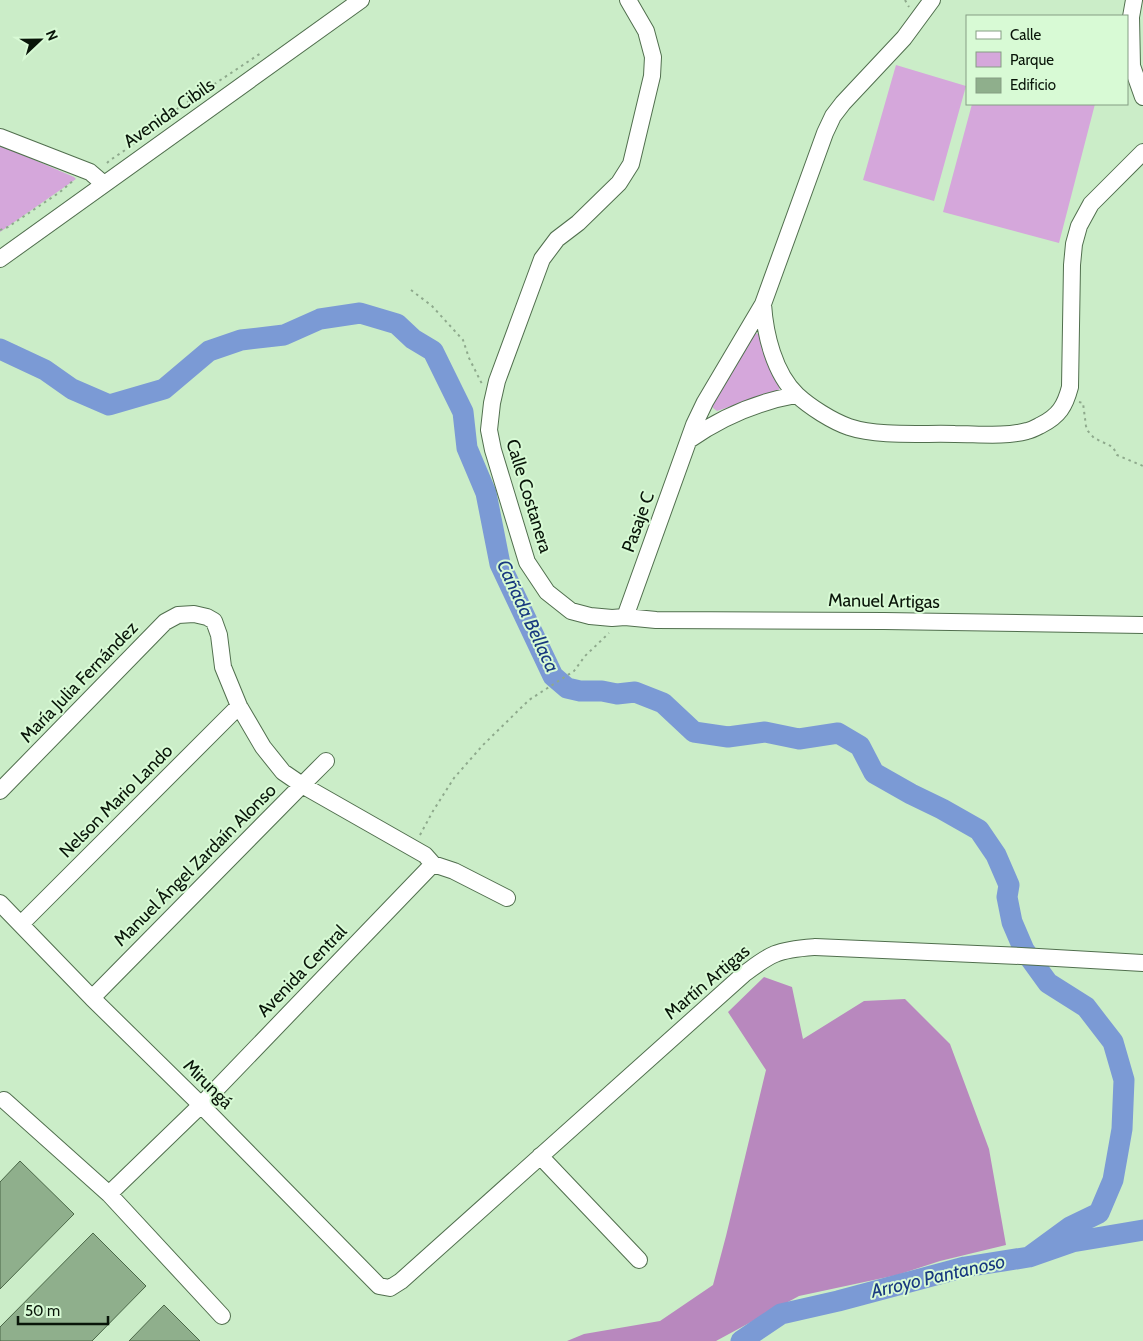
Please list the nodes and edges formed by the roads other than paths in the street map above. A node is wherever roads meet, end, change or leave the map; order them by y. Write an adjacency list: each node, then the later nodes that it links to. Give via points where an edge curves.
1 (361, 0): 8 (street, Avenida Cibils)
2 (628, 0): 13 (street, Calle Costanera, via 646,31 653,57 652,76 631,164 620,183 557,239 542,259 497,381 489,430 527,562 547,592 571,611 590,616)
3 (932, 0): 10 (street, Pasaje C, via 904,38 833,116)
4 (1134, 0): 5 (street, via 1132,66)
5 (1143, 97)
6 (0, 137): 8 (street, via 90,172)
7 (1143, 152): 11 (street, via 1092,204 1079,226 1072,265 1070,387 1056,416 1028,431 1002,434 870,432 849,427 815,409)
8 (104, 184): 9 (street, Avenida Cibils)
9 (0, 259)
10 (763, 304): 11 (street, via 774,356); 12 (street, Pasaje C, via 705,402)
11 (796, 394): 12 (street, via 736,413)
12 (689, 440): 13 (street, Pasaje C)
13 (625, 617): 14 (street, Manuel Artigas, via 656,620)
14 (1143, 625)
15 (239, 706): 17 (street, via 263,747 283,772); 18 (street, María Julia Fernández, via 224,667 214,621 194,614 178,615 165,622); 22 (street, Nelson Mario Lando)
16 (326, 762): 17 (street, Manuel Ángel Zardaín Alonso)
17 (302, 785): 19 (street, via 425,855); 24 (street, Manuel Ángel Zardaín Alonso)
18 (0, 791)
19 (433, 864): 20 (street, via 454,870); 26 (street, Avenida Central)
20 (507, 898)
21 (0, 904): 22 (street, Mirungá)
22 (21, 924): 24 (street, Mirungá)
23 (1143, 963): 27 (street, Martín Artigas, via 815,947 777,953 744,974)
24 (92, 998): 26 (street, Mirungá)
25 (4, 1100): 28 (street)
26 (201, 1105): 28 (street, Avenida Central); 30 (street, Mirungá, via 379,1286)
27 (540, 1156): 29 (street); 30 (street, Martín Artigas)
28 (109, 1194): 31 (street)
29 (639, 1260)
30 (390, 1288)
31 (222, 1316)

